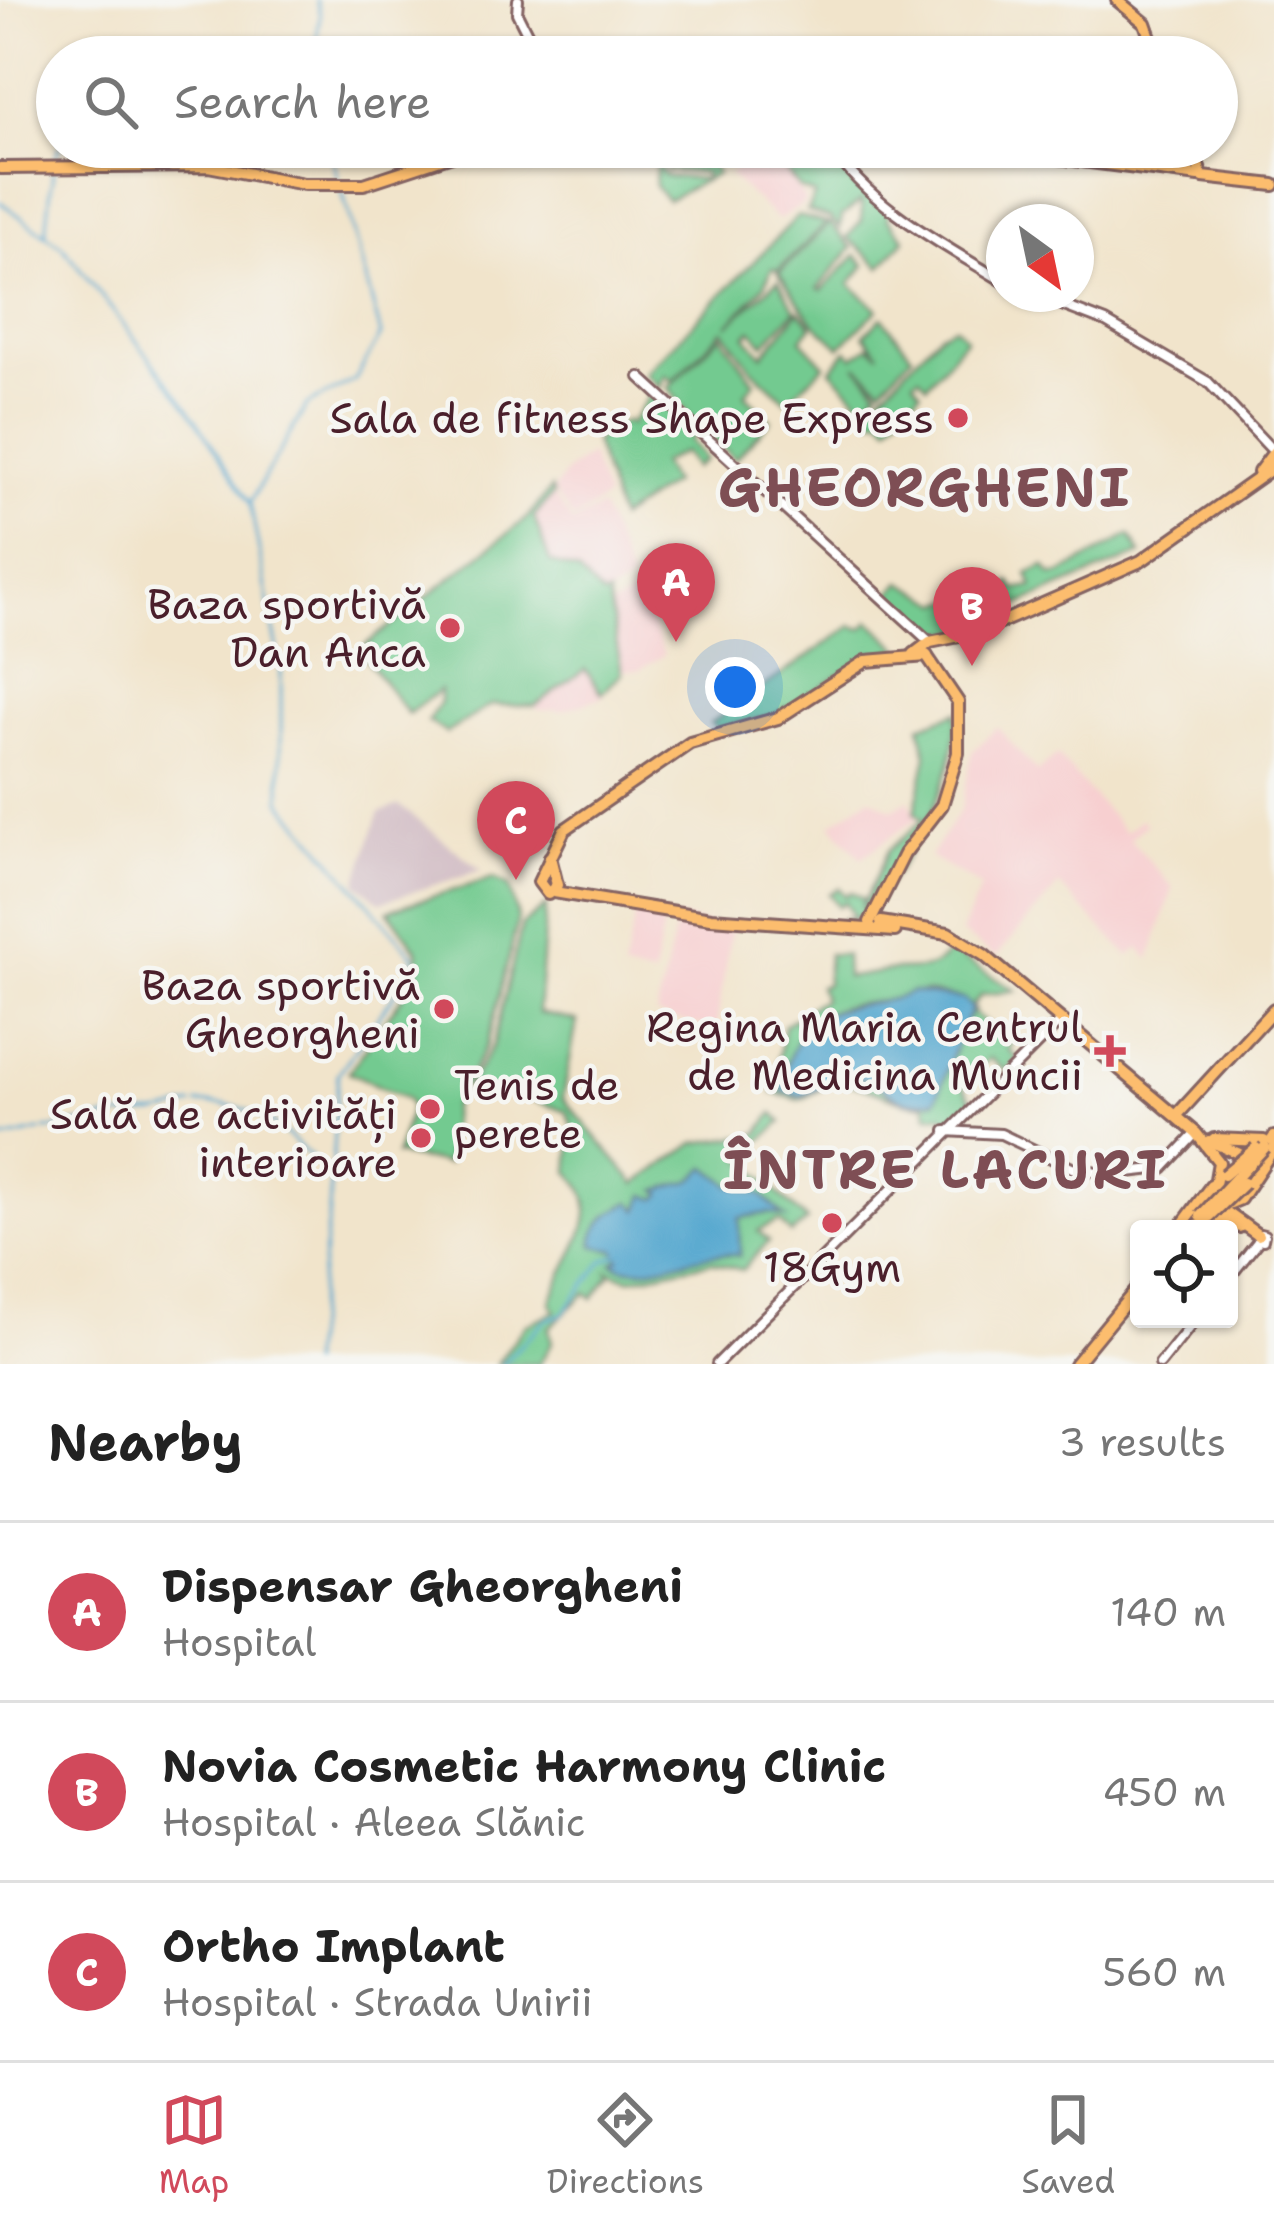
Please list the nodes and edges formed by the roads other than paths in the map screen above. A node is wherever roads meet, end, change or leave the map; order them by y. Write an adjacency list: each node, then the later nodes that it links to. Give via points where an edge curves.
1 (518, 0): 3 (street)
2 (1117, 0): 4 (main road)
3 (528, 36)
4 (1150, 36)
5 (0, 168): 6 (main road)
6 (36, 168)
7 (219, 168): 8 (main road, via 342,184)
8 (421, 168)
9 (848, 168): 14 (street, via 920,230)
10 (1138, 168): 12 (main road)
11 (1199, 168): 12 (main road)
12 (1201, 176): 13 (main road)
13 (1274, 185)
14 (986, 271)
15 (1080, 312): 17 (street, via 1208,382 1240,410)
16 (640, 377): 18 (street)
17 (1271, 458): 18 (main road, via 1141,561)
18 (933, 650): 19 (main road, via 958,702 958,753 942,805 904,854); 19 (main road, via 866,661 778,718 694,741 564,830 550,857 552,883 574,893 711,918)
19 (875, 924): 21 (main road, via 948,933)
20 (1274, 1009): 22 (main road)
21 (1061, 1020): 22 (main road); 23 (street)
22 (1177, 1115): 24 (main road)
23 (945, 1131): 24 (street, via 1000,1134 1066,1166 1106,1174 1158,1170); 40 (street)
24 (1196, 1132): 25 (main road, via 1229,1143); 26 (main road); 28 (main road, via 1217,1158)
25 (1269, 1141): 27 (main road); 28 (main road, bridge); 32 (main road, bridge)
26 (1241, 1153): 27 (main road, via 1250,1156); 28 (main road)
27 (1252, 1176): 29 (main road); 33 (main road, bridge)
28 (1216, 1181): 30 (main road); 31 (main road)
29 (1240, 1199): 30 (main road); 35 (main road, via 1235,1211)
30 (1215, 1207): 35 (main road)
31 (1186, 1220)
32 (1200, 1220)
33 (1202, 1220)
34 (1238, 1227): 35 (main road)
35 (1258, 1236): 36 (street); 37 (street)
36 (1274, 1246)
37 (1238, 1265)
38 (1130, 1297): 41 (main road)
39 (1189, 1328): 42 (street)
40 (717, 1364)
41 (1075, 1364)
42 (1160, 1364)

